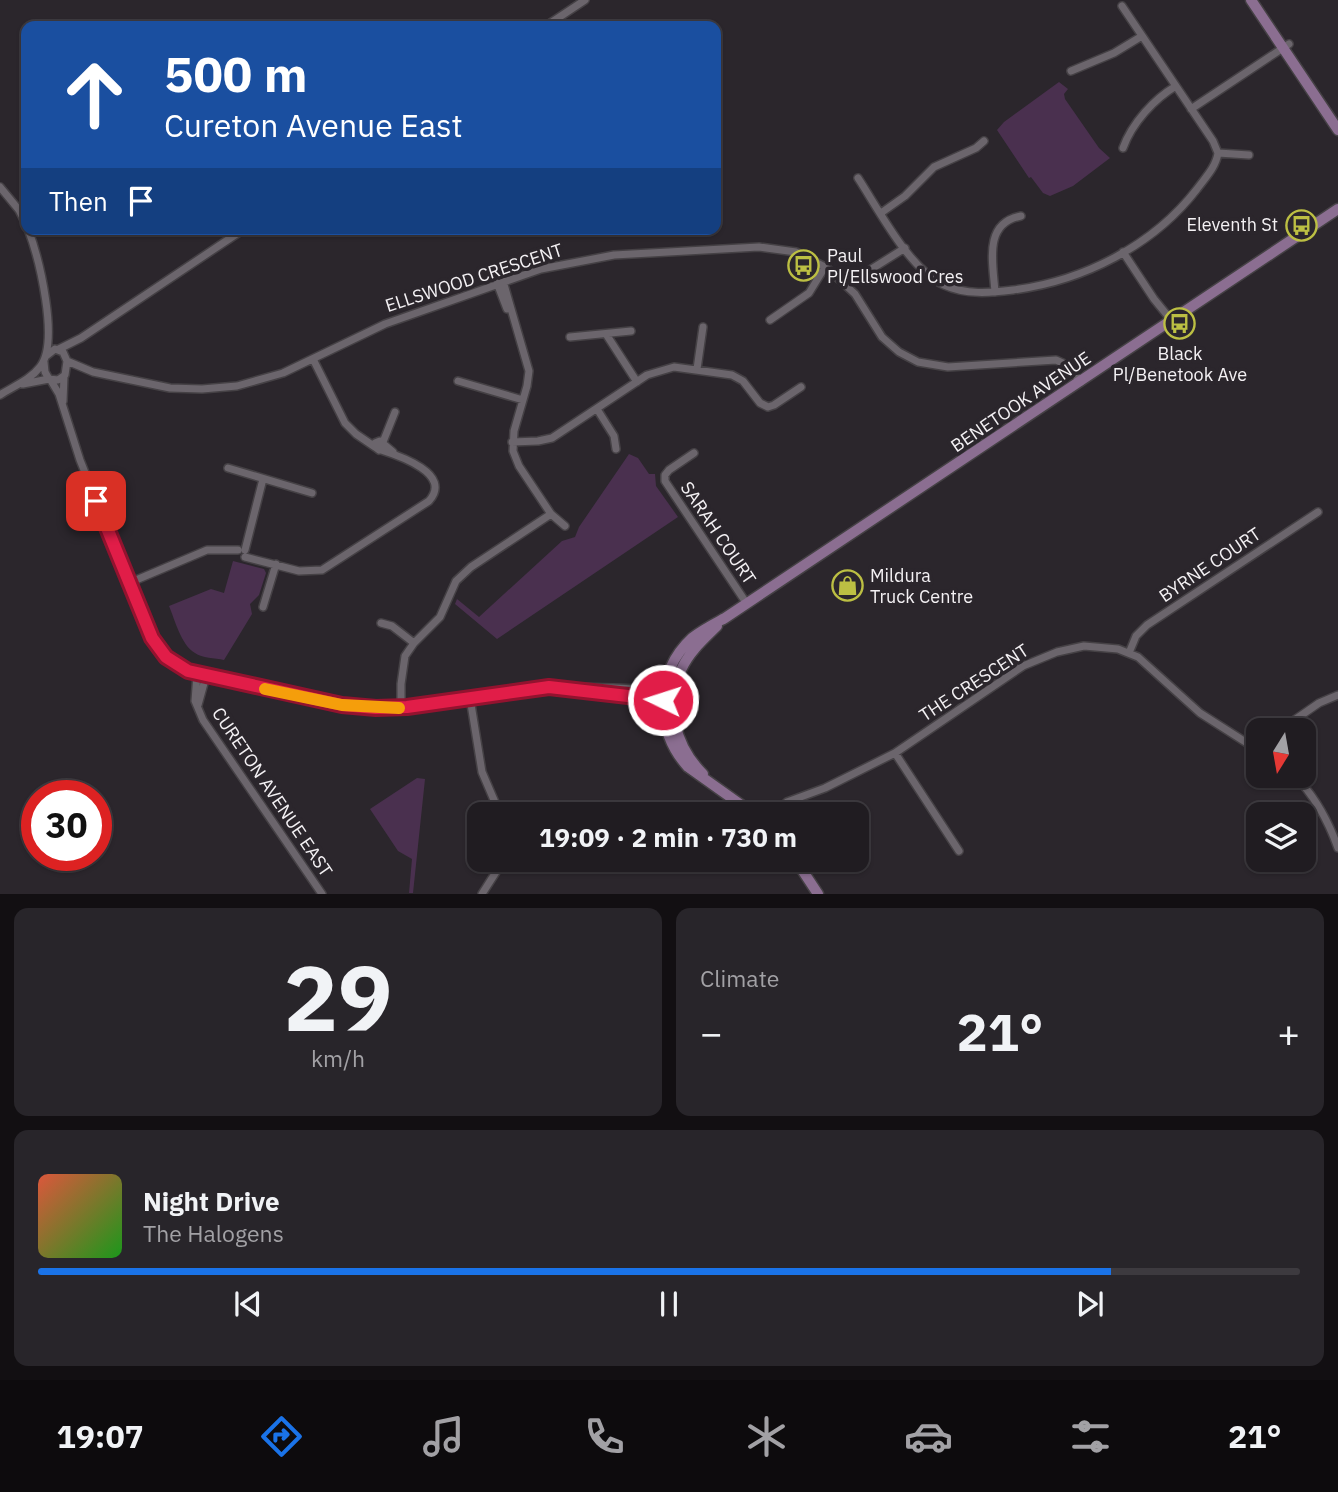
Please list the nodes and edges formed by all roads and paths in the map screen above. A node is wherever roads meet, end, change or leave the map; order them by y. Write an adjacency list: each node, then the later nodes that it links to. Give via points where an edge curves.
1 (586, 0): 4 (street)
2 (1255, 1): 6 (main road)
3 (1122, 6): 5 (street)
4 (554, 21)
5 (1142, 36): 7 (street); 8 (street)
6 (1286, 46): 9 (street); 10 (main road); 11 (main road)
7 (1071, 71)
8 (1176, 86): 9 (street); 13 (street, via 1149,108)
9 (1191, 109): 14 (street)
10 (1338, 118)
11 (1338, 130)
12 (984, 141): 19 (street, via 934,167)
13 (1124, 148)
14 (1218, 153): 15 (street); 25 (street, via 1210,172 1182,206)
15 (1249, 155)
16 (858, 178): 19 (street)
17 (0, 187): 20 (street)
18 (1337, 210): 31 (main road, BENETOOK AVENUE)
19 (881, 213): 24 (street)
20 (21, 214)
21 (1021, 216): 29 (street, via 1005,222 994,236)
22 (30, 235): 32 (street, via 40,266)
23 (235, 235): 37 (street)
24 (905, 248): 28 (street); 29 (street, via 937,281 961,291)
25 (1123, 252): 29 (street, via 1062,281); 31 (street)
26 (825, 267): 27 (street, ELLSWOOD CRESCENT, via 796,252 758,247 596,257); 28 (street, ELLSWOOD CRESCENT); 30 (street, via 809,293)
27 (500, 282): 41 (street, ELLSWOOD CRESCENT, via 385,324); 52 (street, via 529,370)
28 (848, 287): 48 (street, ELLSWOOD CRESCENT, via 882,337 918,362 948,367 1056,360 1068,365)
29 (995, 292)
30 (769, 320)
31 (1170, 322): 48 (main road, BENETOOK AVENUE)
32 (48, 326): 38 (street); 39 (street)
33 (703, 327): 42 (street)
34 (631, 331): 35 (street)
35 (606, 334): 36 (street); 47 (street)
36 (570, 337)
37 (81, 338): 38 (street); 40 (street)
38 (58, 349): 39 (street, via 49,351); 40 (street)
39 (45, 359): 45 (street, via 44,372); 49 (street)
40 (67, 359): 43 (street, ELLSWOOD CRESCENT); 44 (street)
41 (311, 360): 43 (street, ELLSWOOD CRESCENT, via 252,383 211,389 156,386); 57 (street, via 345,423 364,439)
42 (697, 369): 47 (street, via 663,368); 50 (street, via 736,377 765,407)
43 (88, 371): 44 (street, ELLSWOOD CRESCENT)
44 (65, 375): 45 (street); 53 (street)
45 (50, 379): 49 (street); 53 (street)
46 (458, 380): 52 (street)
47 (637, 382): 54 (street)
48 (1081, 382): 69 (main road, BENETOOK AVENUE)
49 (19, 384): 51 (street)
50 (801, 387)
51 (0, 395)
52 (523, 400): 56 (street)
53 (62, 405): 68 (street)
54 (597, 409): 56 (street, via 552,438); 58 (street, via 614,436)
55 (395, 412): 57 (street)
56 (512, 442): 64 (street, via 519,466)
57 (380, 444): 67 (street, via 423,468 435,492 429,501 330,566 307,572)
58 (616, 449)
59 (694, 453): 69 (street, SARAH COURT, via 669,470 665,481)
60 (228, 468): 61 (street)
61 (263, 479): 62 (street); 66 (street)
62 (312, 494)
63 (1318, 512): 74 (street, BYRNE COURT, via 1147,625)
64 (551, 514): 65 (street); 73 (street, via 461,575 440,617)
65 (565, 526)
66 (242, 552): 67 (street); 68 (street, via 207,550)
67 (276, 564): 70 (street)
68 (128, 581): 75 (street, via 160,652)
69 (747, 604): 71 (main road, BENETOOK AVENUE)
70 (263, 607)
71 (725, 618): 76 (main road, BENETOOK AVENUE, via 686,645 672,665); 78 (main road, BENETOOK AVENUE, via 690,655)
72 (382, 623): 73 (street)
73 (414, 643): 80 (street, via 403,668)
74 (1129, 653): 82 (street, THE CRESCENT, via 1148,664 1200,713); 83 (street, THE CRESCENT, via 1084,646 1040,658)
75 (201, 675): 80 (street, via 342,705); 93 (street, CURETON AVENUE EAST, via 197,707 203,720)
76 (663, 694): 78 (street); 79 (street, via 562,688); 85 (main road, via 666,729 680,758)
77 (1338, 695): 81 (street)
78 (674, 696): 85 (main road, via 674,721 682,747)
79 (470, 698): 80 (street); 86 (street, via 482,772)
80 (404, 707)
81 (1297, 718)
82 (1246, 740)
83 (895, 753): 88 (street, THE CRESCENT); 90 (street)
84 (1304, 788): 89 (street, via 1320,808)
85 (719, 789): 87 (main road)
86 (495, 802)
87 (737, 802)
88 (787, 802)
89 (1338, 848)
90 (959, 851)
91 (496, 872): 94 (street)
92 (804, 872): 95 (main road)
93 (321, 893)
94 (482, 894)
95 (818, 894)

